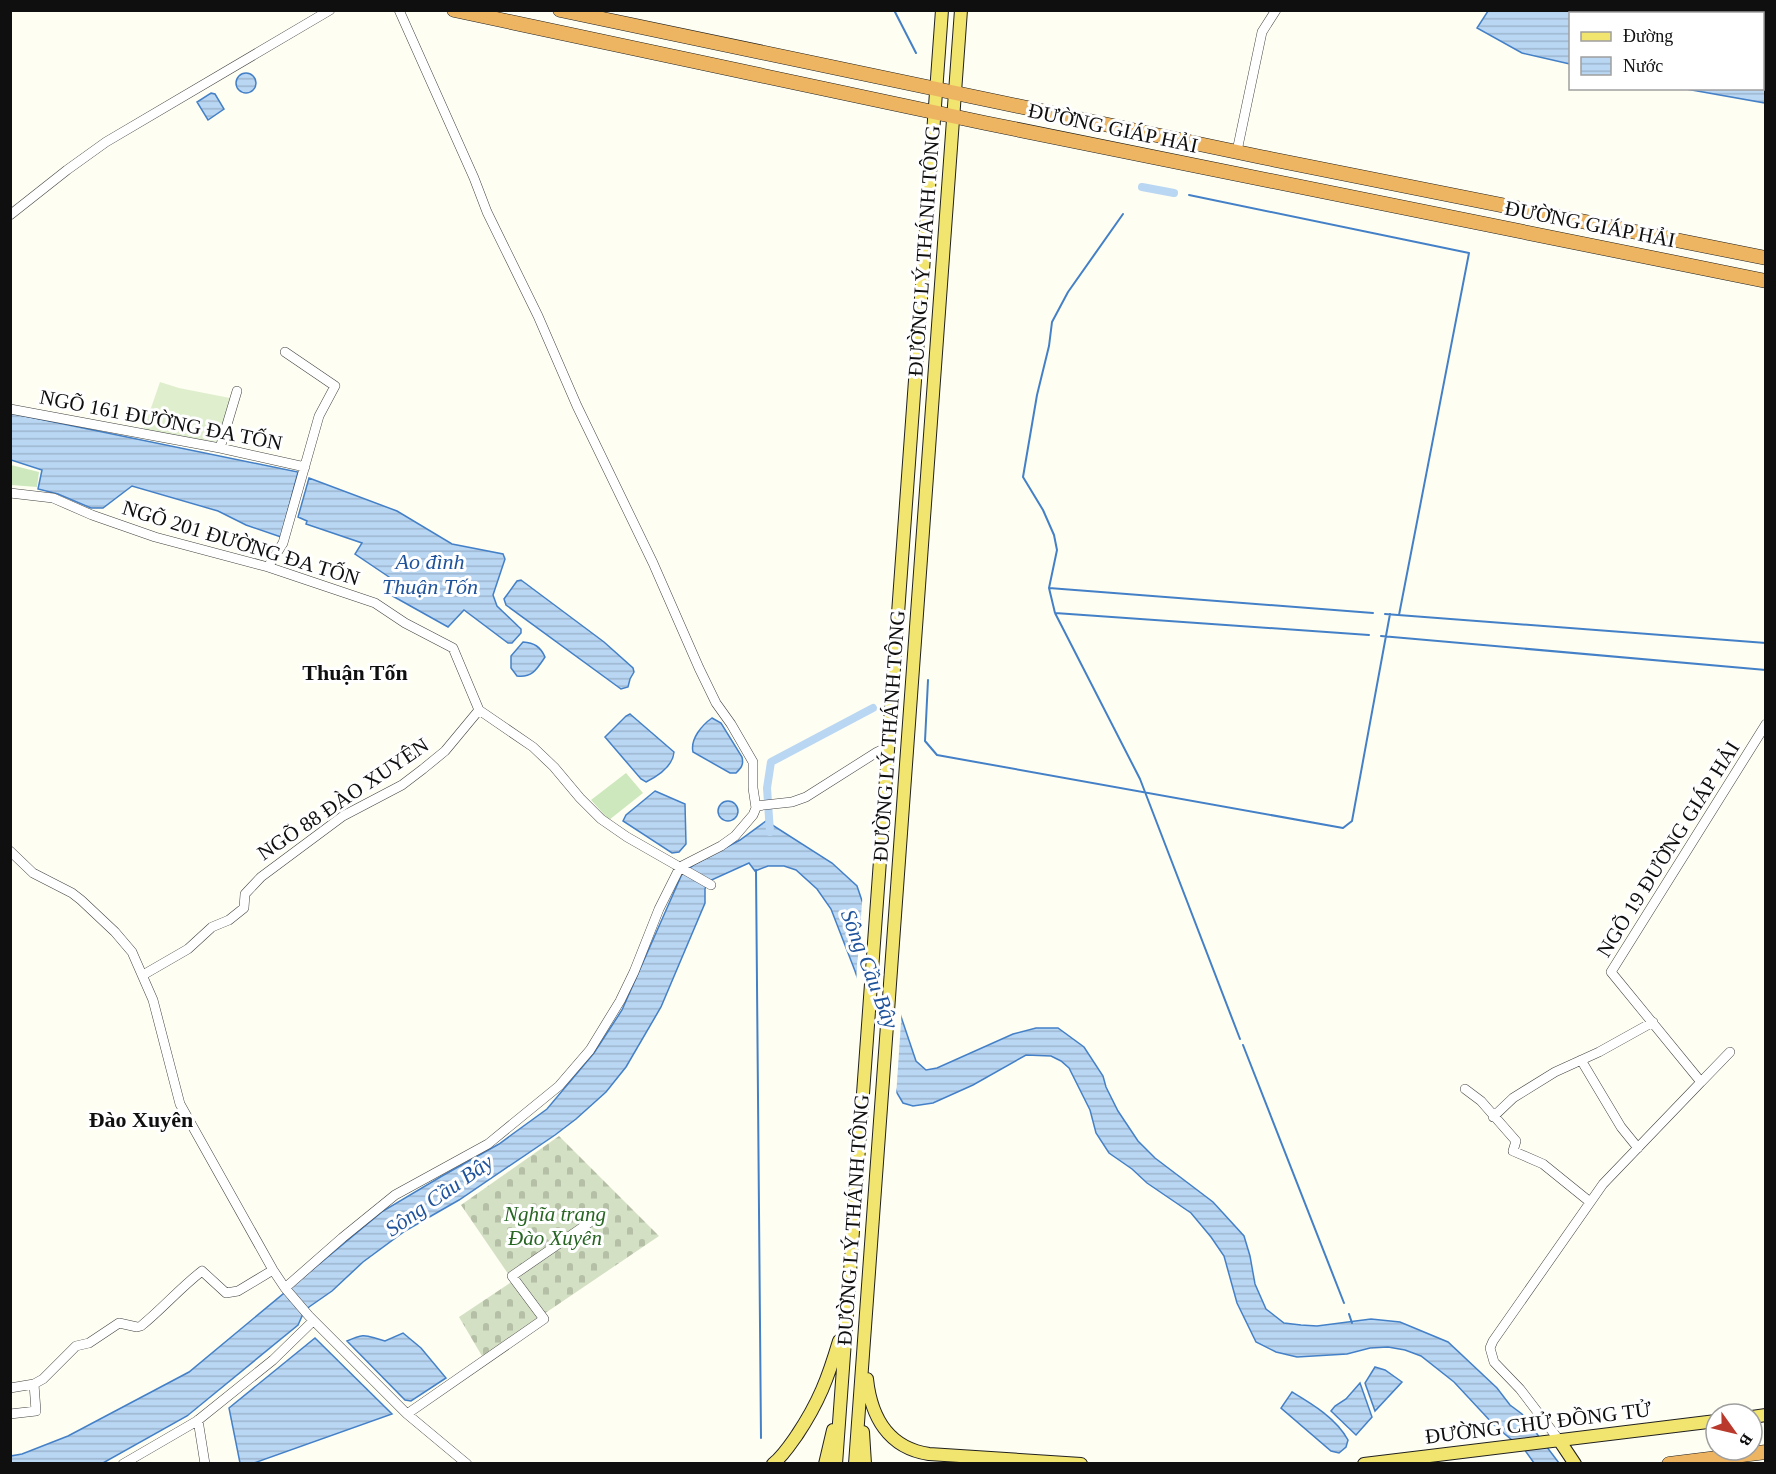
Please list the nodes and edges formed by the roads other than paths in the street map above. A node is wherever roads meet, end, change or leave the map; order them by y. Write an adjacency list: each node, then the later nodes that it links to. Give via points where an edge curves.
1 (330, 10): 15 (street, via 106,142)
2 (399, 10): 30 (street, via 487,212 699,668 753,762 753,788)
3 (454, 10): 10 (highway, ĐƯỜNG GIÁP HẢI)
4 (560, 10): 8 (highway, ĐƯỜNG GIÁP HẢI)
5 (942, 10): 8 (main road, ĐƯỜNG LÝ THÁNH TÔNG)
6 (961, 10): 9 (main road, ĐƯỜNG LÝ THÁNH TÔNG)
7 (1276, 10): 12 (street, via 1262,32)
8 (936, 88): 9 (highway, ĐƯỜNG GIÁP HẢI); 10 (main road, ĐƯỜNG LÝ THÁNH TÔNG)
9 (955, 92): 11 (main road, ĐƯỜNG LÝ THÁNH TÔNG); 12 (highway, ĐƯỜNG GIÁP HẢI)
10 (934, 112): 11 (highway, ĐƯỜNG GIÁP HẢI); 26 (main road, ĐƯỜNG LÝ THÁNH TÔNG)
11 (953, 116): 14 (highway, ĐƯỜNG GIÁP HẢI); 28 (main road, ĐƯỜNG LÝ THÁNH TÔNG)
12 (1237, 151): 13 (highway, ĐƯỜNG GIÁP HẢI)
13 (1261, 157): 14 (highway); 16 (highway, ĐƯỜNG GIÁP HẢI)
14 (1256, 178): 17 (highway, ĐƯỜNG GIÁP HẢI)
15 (10, 215)
16 (1766, 258)
17 (1766, 280)
18 (285, 352): 22 (street, via 335,386 319,416)
19 (237, 391): 21 (street)
20 (10, 409): 21 (street, NGÕ 161 ĐƯỜNG ĐA TỐN)
21 (220, 448): 22 (street, NGÕ 161 ĐƯỜNG ĐA TỐN)
22 (305, 467): 24 (street, via 283,543)
23 (10, 493): 24 (street, NGÕ 201 ĐƯỜNG ĐA TỐN, via 53,498 155,537)
24 (268, 567): 25 (street, NGÕ 201 ĐƯỜNG ĐA TỐN, via 375,603 453,648)
25 (479, 710): 32 (street, via 533,747 601,819); 34 (street, NGÕ 88 ĐÀO XUYÊN, via 445,751 423,769 316,835 261,877 245,894 244,908 188,949)
26 (890, 724): 28 (main road); 29 (main road, ĐƯỜNG LÝ THÁNH TÔNG)
27 (1766, 724): 35 (street, NGÕ 19 ĐƯỜNG GIÁP HẢI, via 1611,972)
28 (909, 726): 45 (main road, ĐƯỜNG LÝ THÁNH TÔNG)
29 (888, 747): 30 (street, via 812,794 792,802); 44 (main road, ĐƯỜNG LÝ THÁNH TÔNG)
30 (759, 806): 32 (street, via 735,836)
31 (10, 851): 34 (street, via 33,873 81,900 129,947)
32 (682, 869): 33 (street); 47 (street, via 659,909 620,1001 590,1050 559,1086 488,1144 396,1195)
33 (711, 885)
34 (143, 975): 46 (street, via 180,1104)
35 (1653, 1022): 37 (street); 38 (street, NGÕ 19 ĐƯỜNG GIÁP HẢI)
36 (1730, 1053): 38 (street)
37 (1581, 1060): 40 (street, via 1513,1098); 41 (street)
38 (1701, 1082): 41 (street)
39 (1465, 1089): 40 (street)
40 (1493, 1117): 42 (street, via 1516,1141 1513,1151 1543,1164)
41 (1638, 1148): 42 (street)
42 (1590, 1202): 59 (street, via 1490,1348 1494,1362 1520,1389)
43 (597, 1218): 55 (street, via 512,1276 544,1320)
44 (852, 1242): 45 (main road); 48 (main road, ĐƯỜNG LÝ THÁNH TÔNG)
45 (871, 1242): 50 (main road, ĐƯỜNG LÝ THÁNH TÔNG)
46 (273, 1270): 47 (street); 51 (street, via 238,1292 226,1293 202,1271 141,1326 119,1323 89,1343 76,1346 53,1371)
47 (285, 1288): 49 (street)
48 (846, 1316): 53 (main road, ĐƯỜNG LÝ THÁNH TÔNG); 64 (main road, via 815,1408)
49 (311, 1318): 55 (street); 57 (street, via 273,1360)
50 (864, 1338): 56 (main road, ĐƯỜNG LÝ THÁNH TÔNG); 69 (main road, via 871,1405 886,1431 903,1446 929,1454)
51 (34, 1384): 52 (street); 54 (street, via 36,1411)
52 (10, 1388)
53 (839, 1412): 65 (main road); 66 (main road, ĐƯỜNG LÝ THÁNH TÔNG)
54 (10, 1414)
55 (407, 1414): 63 (street)
56 (859, 1415): 67 (main road, ĐƯỜNG LÝ THÁNH TÔNG); 68 (main road)
57 (198, 1420): 61 (street); 62 (street)
58 (1704, 1422): 59 (main road, ĐƯỜNG CHỬ ĐỒNG TỬ)
59 (1554, 1441): 70 (main road, ĐƯỜNG CHỬ ĐỒNG TỬ); 71 (main road)
60 (1766, 1452): 72 (highway)
61 (123, 1464)
62 (206, 1464)
63 (467, 1464)
64 (773, 1464)
65 (825, 1464)
66 (836, 1464)
67 (855, 1464)
68 (865, 1464)
69 (1081, 1464)
70 (1364, 1464)
71 (1575, 1464)
72 (1670, 1464)

